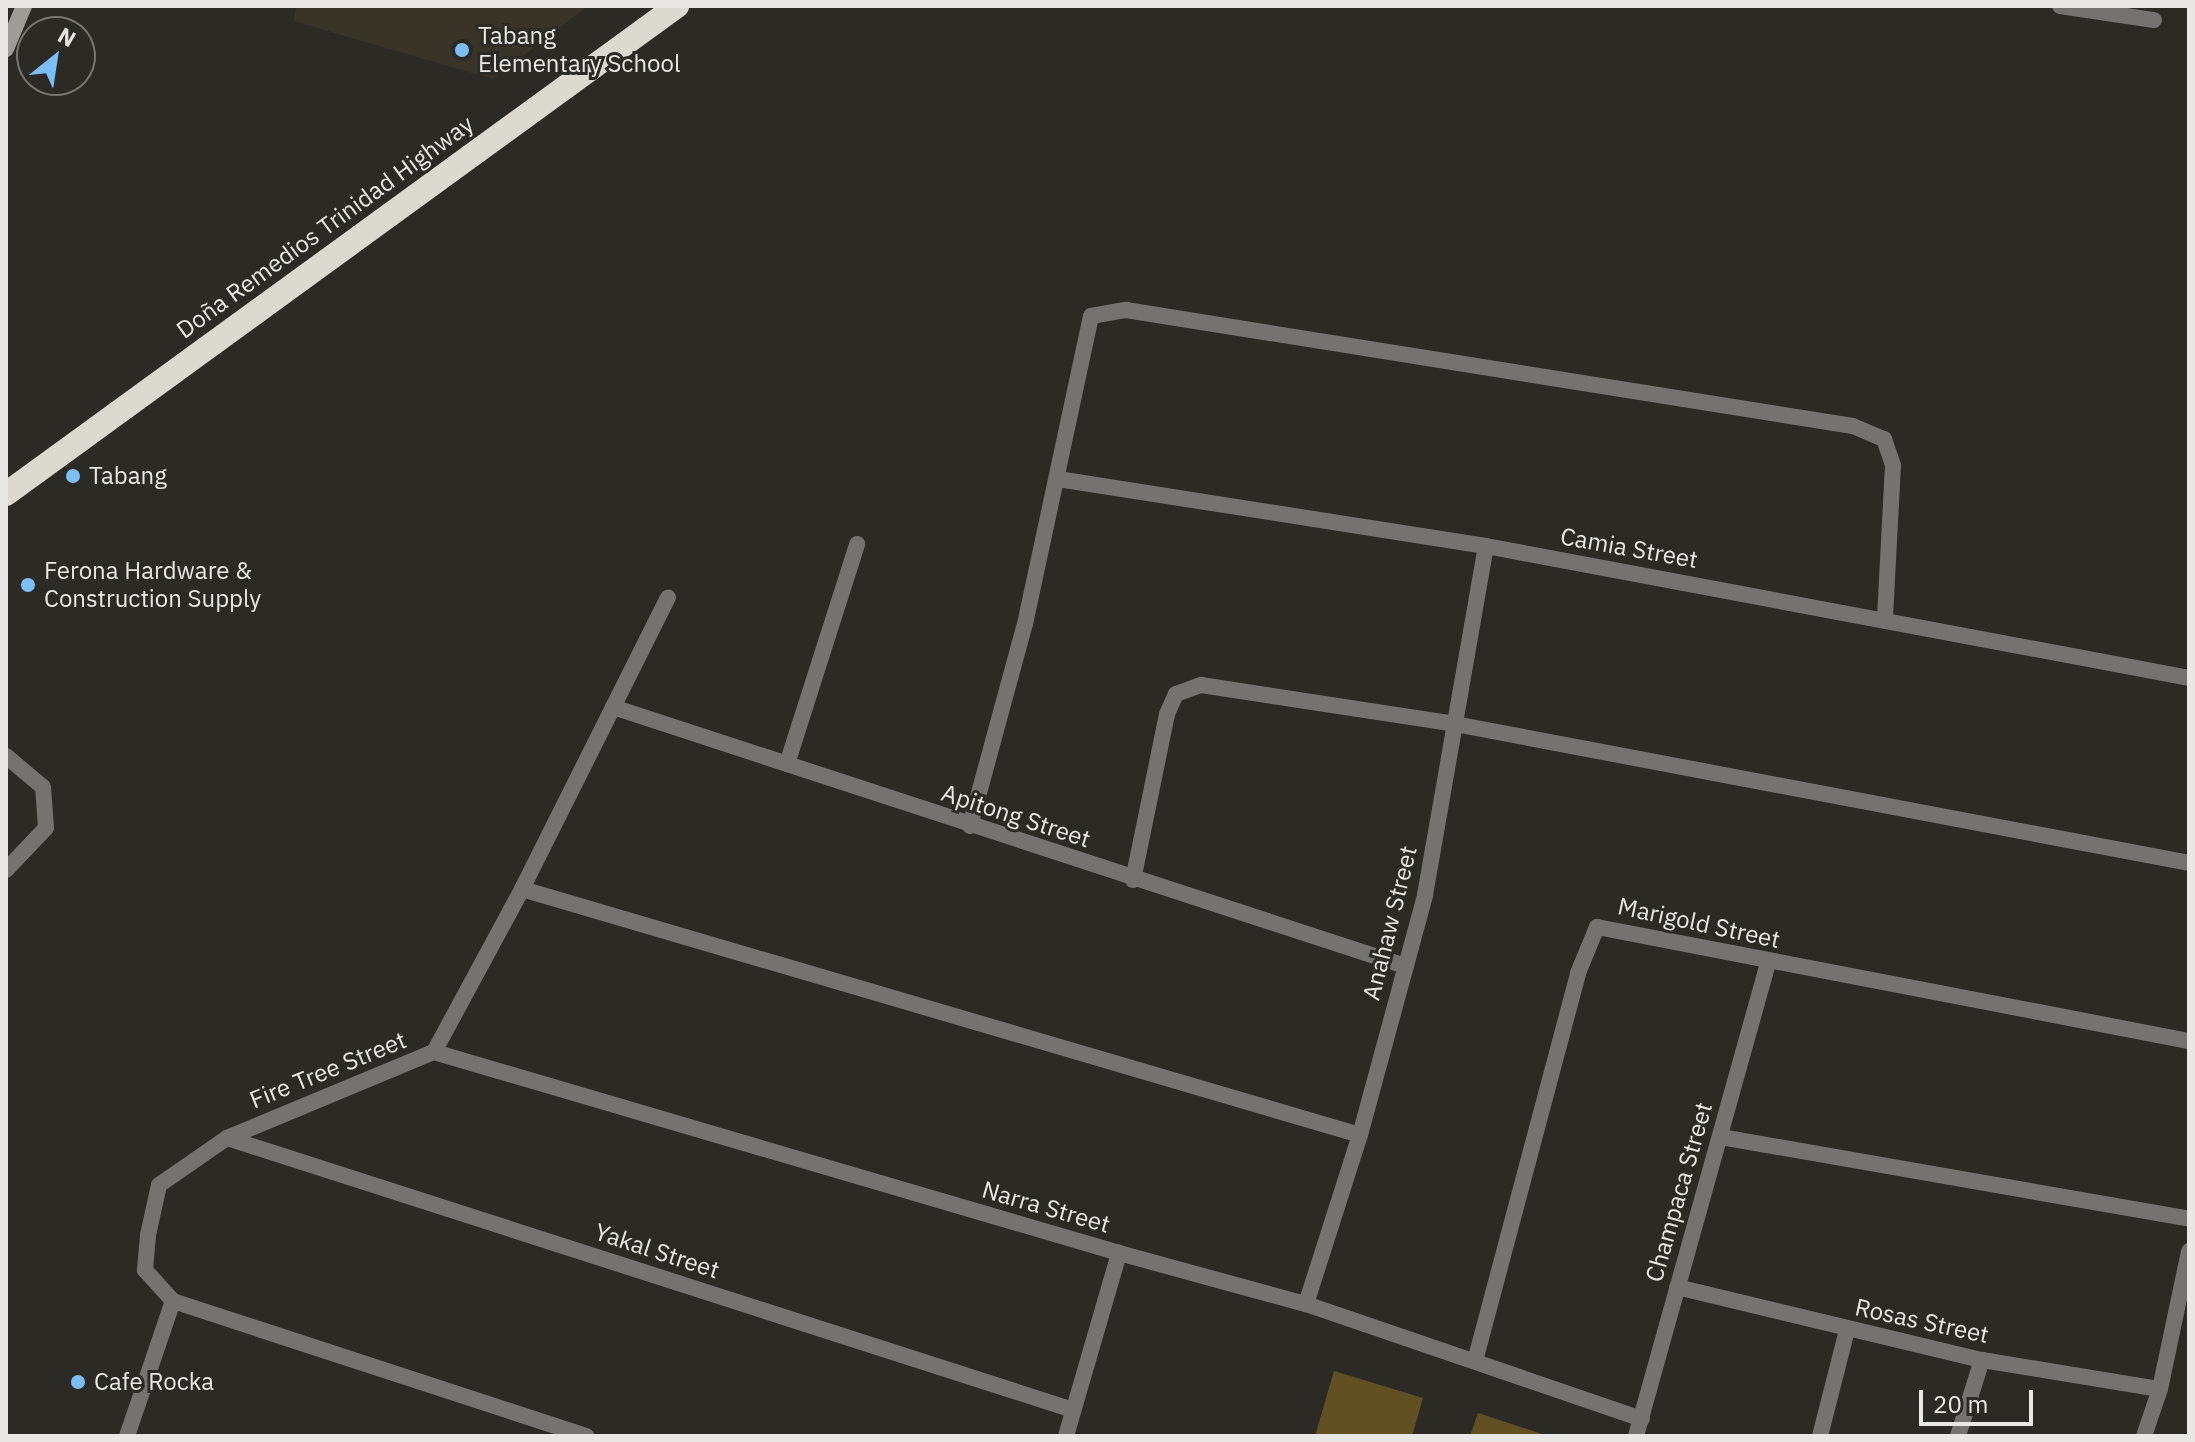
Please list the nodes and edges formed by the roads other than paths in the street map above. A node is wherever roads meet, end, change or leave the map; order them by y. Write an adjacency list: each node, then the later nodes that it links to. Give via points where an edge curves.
1 (24, 6): 5 (street)
2 (677, 6): 7 (highway, Doña Remedios Trinidad Highway)
3 (2060, 6): 4 (street)
4 (2154, 20)
5 (6, 49)
6 (1058, 479): 9 (street, Camia Street); 11 (street, via 1091,316 1126,310 1853,426 1884,439 1893,465); 17 (street)
7 (6, 494)
8 (857, 544): 16 (street)
9 (1486, 546): 11 (street, Camia Street); 14 (street, Anahaw Street)
10 (668, 598): 13 (street, Fire Tree Street)
11 (1885, 620): 12 (street, Camia Street)
12 (2189, 678)
13 (613, 707): 16 (street, Apitong Street); 21 (street, Fire Tree Street)
14 (1455, 724): 18 (street); 20 (street, via 1201,685 1176,694 1167,714); 23 (street, Anahaw Street, via 1425,895)
15 (6, 756): 19 (street, via 43,787 46,828)
16 (787, 764): 17 (street, Apitong Street)
17 (970, 826): 20 (street, Apitong Street)
18 (2189, 863)
19 (6, 870)
20 (1133, 880): 23 (street, Apitong Street)
21 (522, 889): 25 (street, Fire Tree Street); 26 (street)
22 (1768, 962): 24 (street, Marigold Street); 27 (street, Champaca Street); 37 (street, Marigold Street, via 1597,927 1578,973)
23 (1405, 966): 26 (street, Anahaw Street)
24 (2189, 1041)
25 (434, 1052): 28 (street, Fire Tree Street); 31 (street, Narra Street)
26 (1360, 1135): 34 (street, Anahaw Street)
27 (1721, 1137): 29 (street); 32 (street, Champaca Street)
28 (227, 1138): 33 (street, Fire Tree Street, via 159,1185 145,1270); 39 (street, Yakal Street)
29 (2189, 1219)
30 (2189, 1251): 38 (street)
31 (1119, 1253): 34 (street, Narra Street); 39 (street)
32 (1677, 1287): 35 (street, Rosas Street); 40 (street, Champaca Street)
33 (173, 1301): 41 (street); 42 (street)
34 (1306, 1304): 37 (street, Narra Street)
35 (1847, 1330): 36 (street, Rosas Street); 45 (street)
36 (1982, 1360): 38 (street, Rosas Street); 46 (street)
37 (1475, 1361): 40 (street, Narra Street)
38 (2160, 1389): 47 (street)
39 (1073, 1410): 43 (street)
40 (1642, 1419): 44 (street, Champaca Street)
41 (127, 1436)
42 (586, 1436)
43 (1066, 1436)
44 (1636, 1436)
45 (1820, 1436)
46 (1958, 1436)
47 (2144, 1436)

